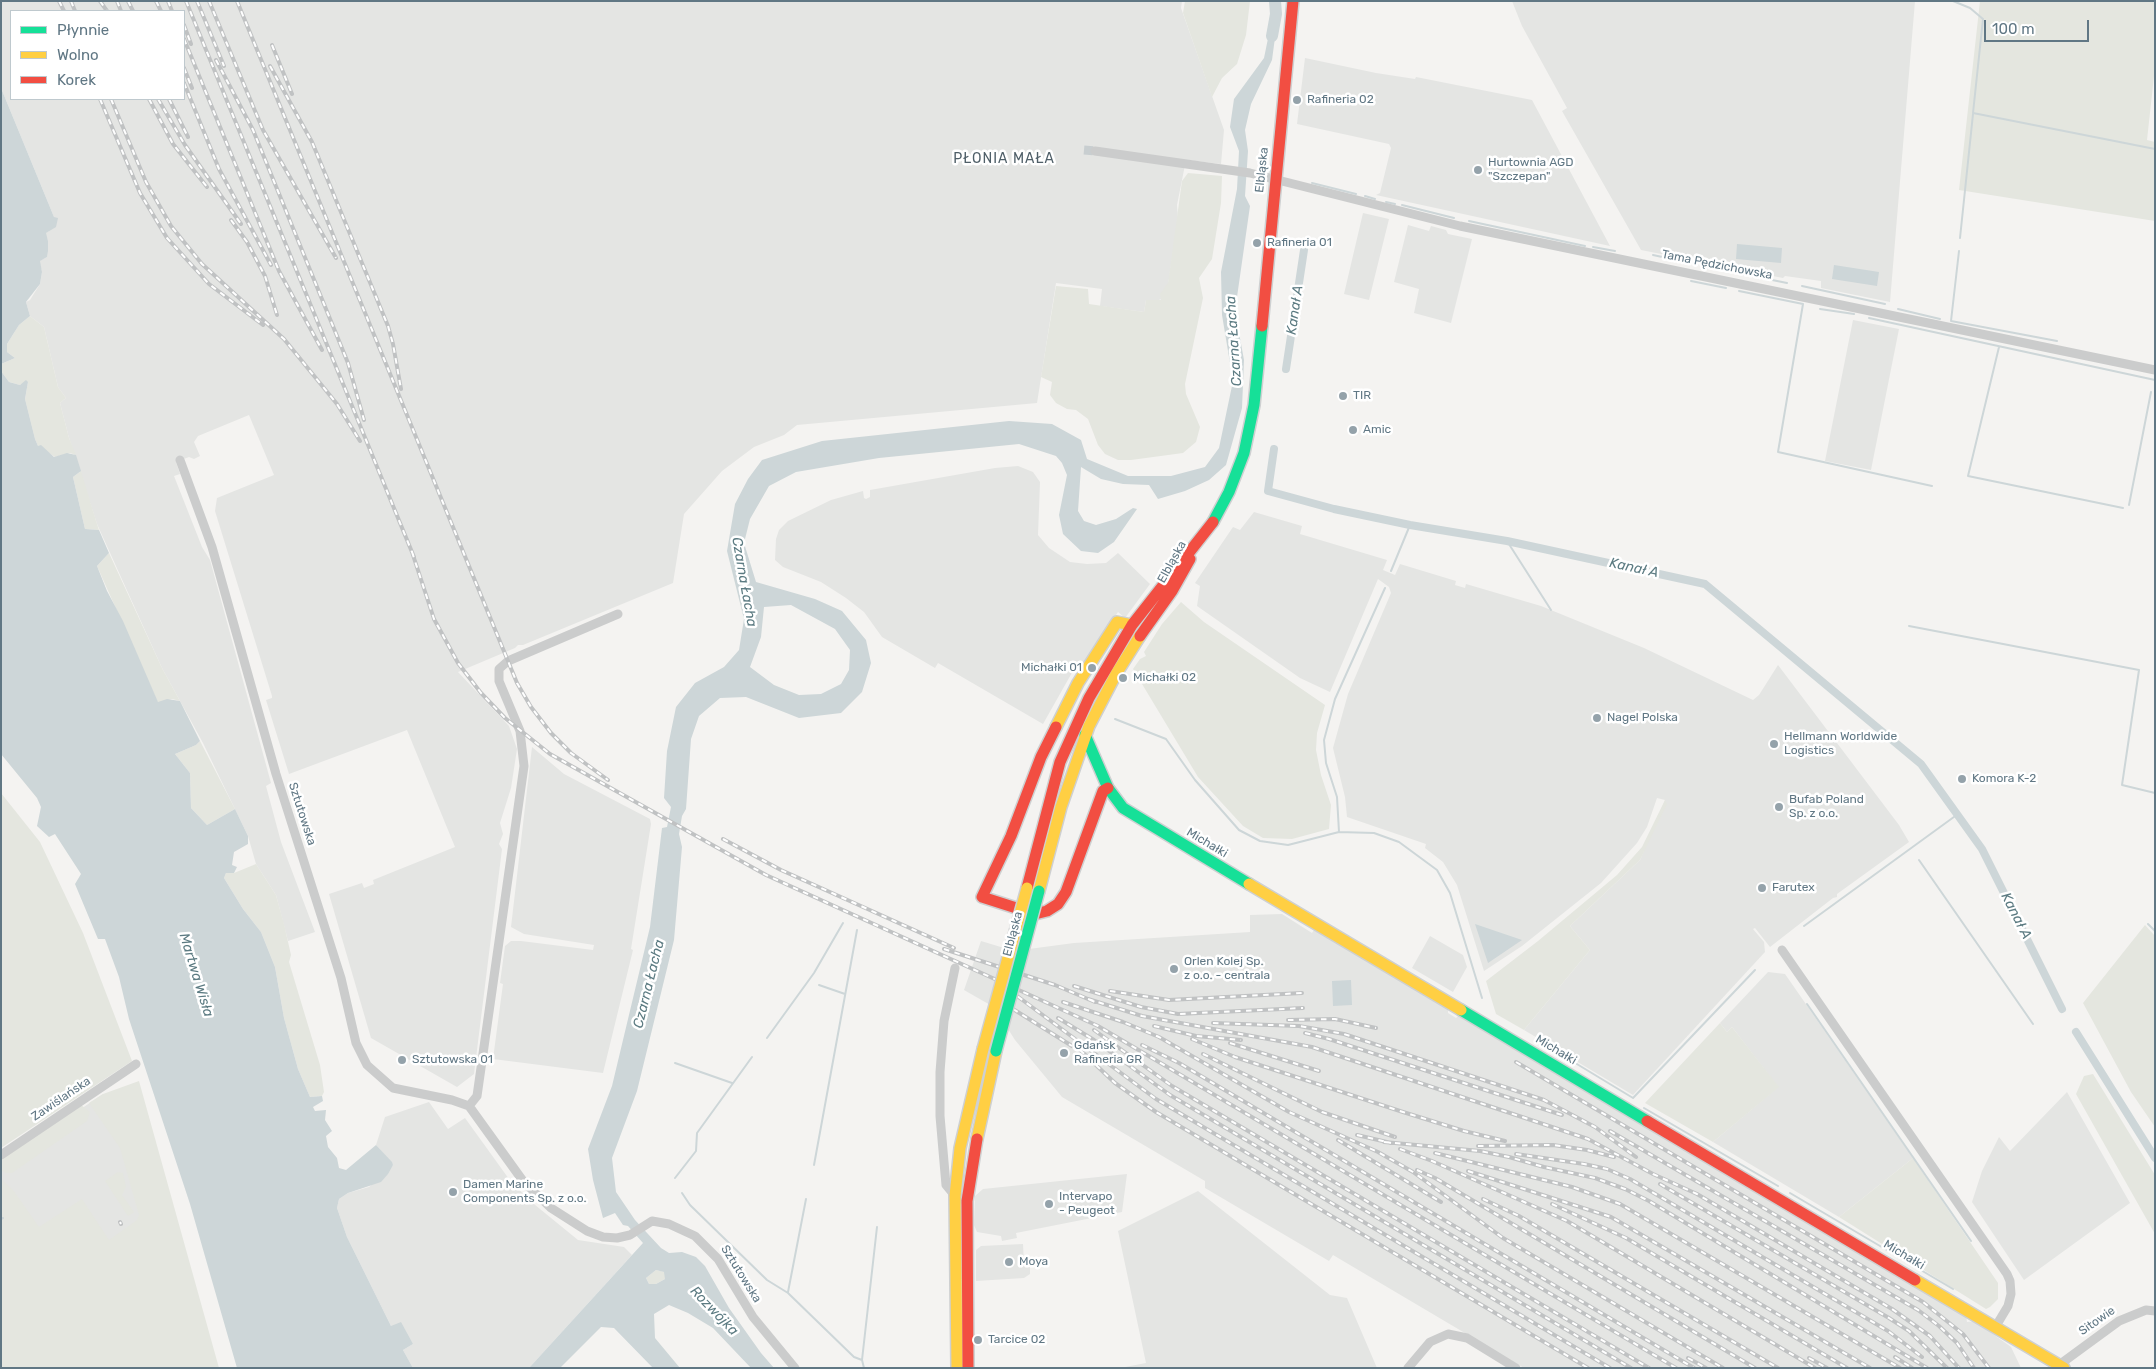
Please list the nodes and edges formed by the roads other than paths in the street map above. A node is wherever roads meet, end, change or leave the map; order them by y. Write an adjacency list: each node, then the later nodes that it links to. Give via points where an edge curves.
1 (1293, 1): 3 (main road, Elbląska)
2 (1095, 151): 3 (street, Tama Pędzichowska, via 1238,171)
3 (1275, 180): 4 (street, Tama Pędzichowska, via 1479,230); 6 (main road, Elbląska, via 1249,431 1232,484)
4 (2155, 370)
5 (180, 460): 19 (street, Sztutowska, via 212,547 276,774 341,978 356,1043 366,1065 393,1088)
6 (1200, 540): 8 (main road, Elbląska); 10 (main road, Elbląska, via 1172,592 1116,674)
7 (618, 614): 19 (street, via 508,661 499,668 499,681 520,731 524,766 477,1096)
8 (1132, 625): 9 (main road, via 1117,622 1078,683); 11 (main road, Elbląska, via 1089,698)
9 (1052, 735): 11 (main road); 14 (main road, via 982,897 1035,914 1058,904 1066,892 1103,792)
10 (1085, 735): 12 (main road, Elbląska); 13 (main road, Michałki)
11 (1068, 744): 15 (main road, Elbląska, via 1045,815)
12 (1076, 760): 13 (main road); 15 (main road, Elbląska)
13 (1096, 760): 14 (main road, Michałki)
14 (1108, 788): 24 (main road, Michałki, via 1123,808 1134,816)
15 (1033, 889): 21 (main road, Elbląska, bridge, via 983,1049 962,1139); 22 (main road, Elbląska, bridge, via 980,1117)
16 (1782, 950): 24 (street, via 2007,1274 2011,1294)
17 (955, 968): 21 (street, Elbląska, via 944,1021 940,1072 946,1185)
18 (136, 1064): 20 (street, Zawiślańska)
19 (469, 1106): 26 (street, Sztutowska, via 523,1181 551,1208 590,1233 617,1238 630,1235 652,1221 669,1224 703,1241 718,1259 753,1317)
20 (1, 1155)
21 (955, 1196): 22 (street); 27 (main road, Elbląska)
22 (967, 1201): 28 (main road, Elbląska)
23 (2155, 1312): 25 (street, Sitowie, via 2146,1310 2132,1314)
24 (1996, 1326): 25 (main road, Michałki)
25 (2059, 1366)
26 (795, 1368)
27 (957, 1368)
28 (968, 1368)
29 (1408, 1368): 30 (street, via 1436,1338 1448,1334 1467,1338)
30 (1516, 1368)

